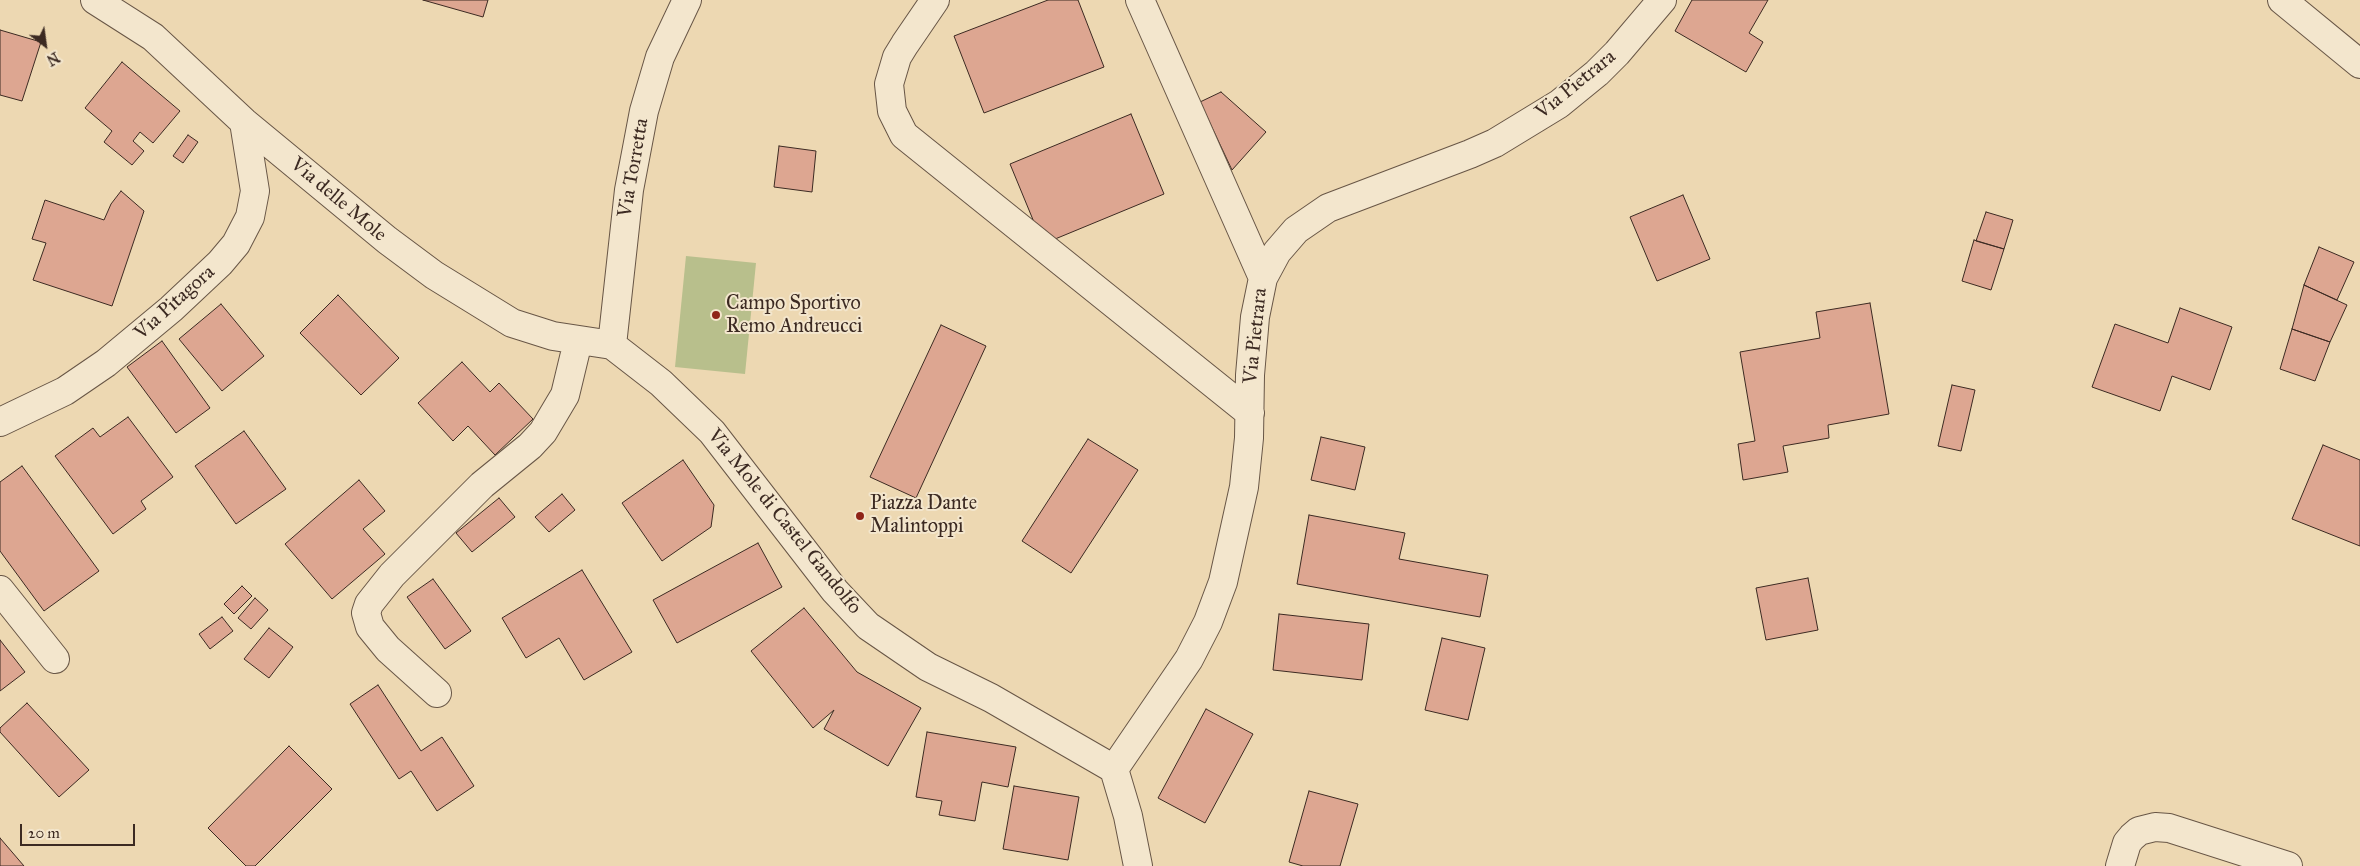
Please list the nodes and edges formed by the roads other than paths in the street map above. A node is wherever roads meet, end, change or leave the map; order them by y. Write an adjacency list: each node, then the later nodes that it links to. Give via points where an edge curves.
1 (95, 0): 8 (street, Via delle Mole, via 153,37)
2 (687, 0): 11 (street, Via Torretta, via 660,57 644,112 629,190)
3 (935, 0): 12 (street, via 897,57 889,84 892,111 904,135)
4 (1140, 0): 9 (street)
5 (1662, 0): 9 (street, Via Pietrara, via 1617,53 1559,104 1495,143 1318,214 1285,241)
6 (2282, 0): 7 (street)
7 (2360, 64)
8 (244, 122): 10 (street, Via delle Mole, via 387,240 455,289 512,323); 13 (street, Via Pitagora, via 255,190 252,211 236,244 171,309 100,368 59,394)
9 (1263, 278): 12 (street, Via Pietrara, via 1253,336)
10 (578, 341): 11 (street, Via delle Mole); 16 (street, via 565,395 543,432 482,484 392,575 369,604 366,612 370,627 388,649)
11 (612, 345): 17 (street, Via Mole di Castel Gandolfo, via 682,402 712,432 835,591 868,626 928,668 991,698)
12 (1250, 413): 17 (street, Via Pietrara, via 1240,513 1223,582 1208,622 1176,679)
13 (0, 422)
14 (0, 590): 15 (street)
15 (55, 659)
16 (437, 692)
17 (1114, 769): 18 (street)
18 (1138, 866)
19 (2120, 866): 20 (street, via 2132,837 2139,831 2155,827 2169,828)
20 (2288, 866)

